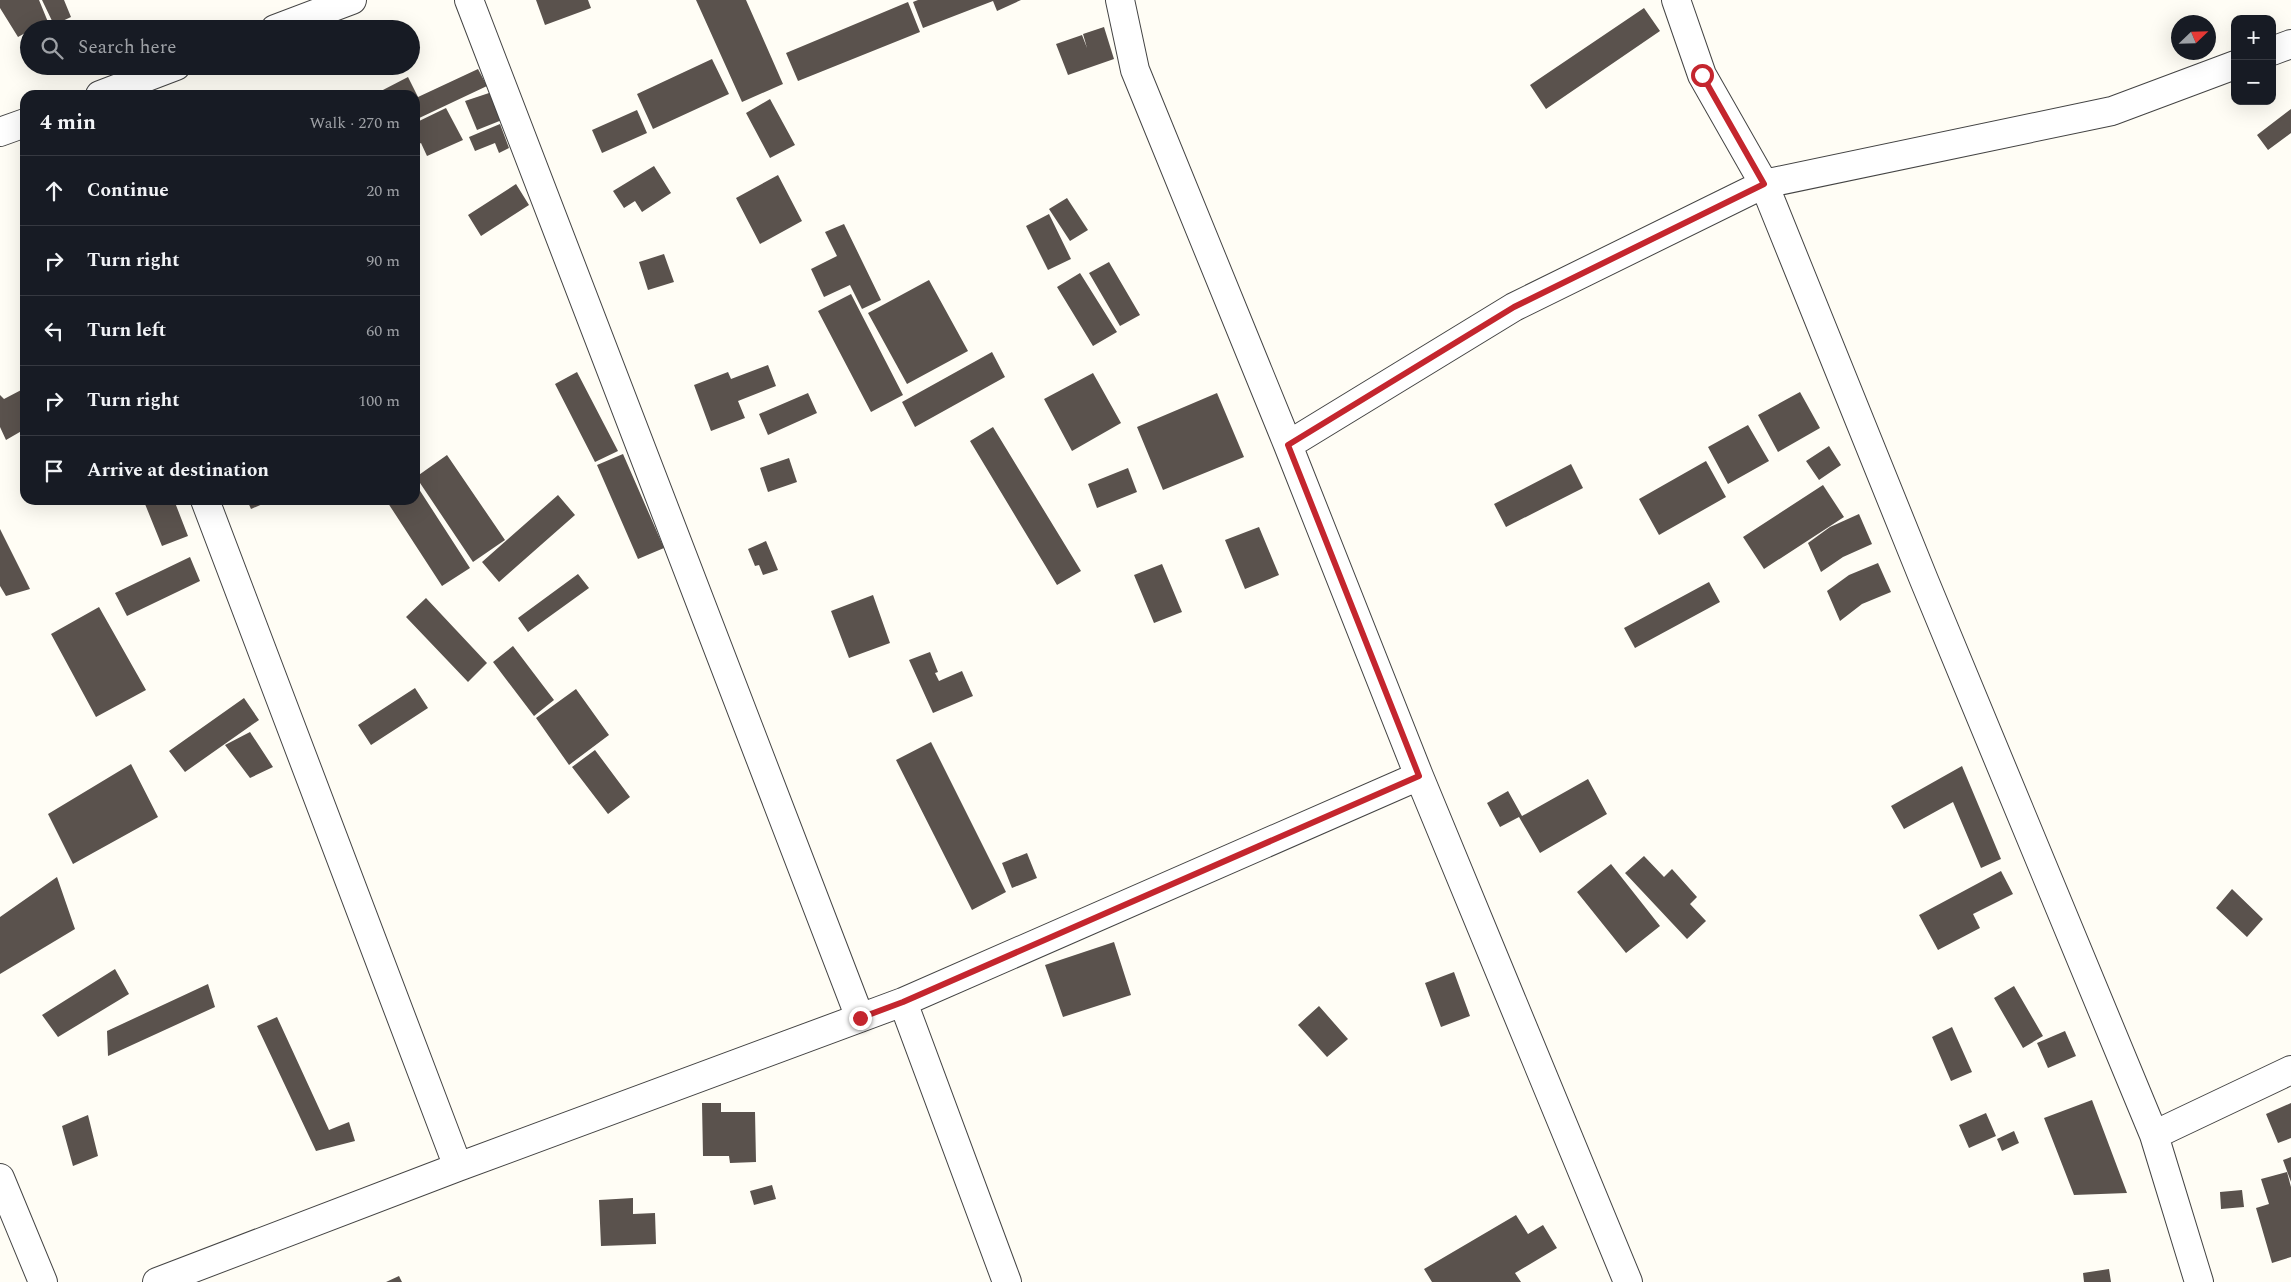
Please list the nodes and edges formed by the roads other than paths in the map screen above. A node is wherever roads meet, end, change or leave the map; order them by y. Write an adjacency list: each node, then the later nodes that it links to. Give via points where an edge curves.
1 (352, 0): 5 (street)
2 (469, 0): 18 (street)
3 (1120, 0): 14 (street, via 1135,70)
4 (1676, 0): 13 (street, via 1702,75)
5 (299, 20)
6 (2291, 44): 7 (street)
7 (2276, 50)
8 (2231, 66): 13 (street, via 2112,111)
9 (152, 75): 10 (street)
10 (113, 90)
11 (20, 125): 12 (street)
12 (0, 132)
13 (1764, 184): 14 (street, via 1514,307); 20 (street)
14 (1288, 445): 16 (street)
15 (207, 505): 21 (street)
16 (1419, 776): 17 (street); 26 (street)
17 (903, 1002): 18 (street); 25 (street)
18 (860, 1018): 21 (street)
19 (2291, 1070): 20 (street)
20 (2154, 1135): 27 (street)
21 (458, 1167): 24 (street)
22 (0, 1178): 23 (street)
23 (43, 1282)
24 (157, 1282)
25 (1007, 1282)
26 (1628, 1282)
27 (2199, 1282)

